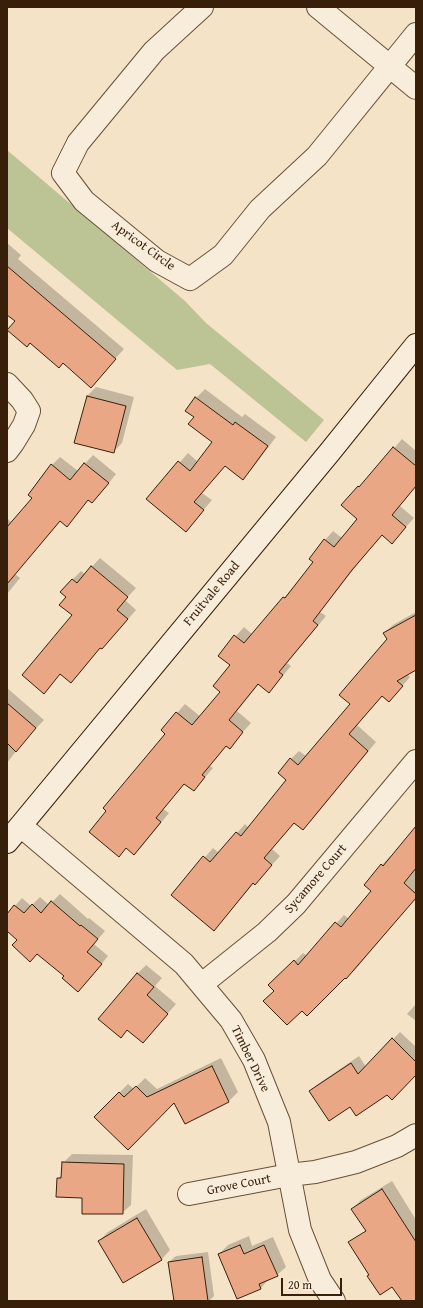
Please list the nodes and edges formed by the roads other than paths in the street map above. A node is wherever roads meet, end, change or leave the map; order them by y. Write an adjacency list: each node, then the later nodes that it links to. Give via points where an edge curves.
1 (202, 7): 4 (street, Apricot Circle, via 154,51 78,143 63,173 84,201 157,261 190,279 223,255 260,209 317,156)
2 (318, 7): 4 (street)
3 (416, 34): 4 (street)
4 (390, 66): 5 (street)
5 (416, 88)
6 (416, 345): 10 (street, Fruitvale Road)
7 (7, 384): 8 (street, via 29,411 24,425)
8 (7, 451)
9 (416, 761): 11 (street, Sycamore Court, via 296,904 267,932)
10 (14, 834): 11 (street, Timber Drive, via 184,964)
11 (202, 984): 13 (street, Timber Drive, via 231,1020 254,1060 279,1122)
12 (416, 1135): 13 (street, Grove Court, via 397,1146 356,1162 315,1172)
13 (289, 1175): 14 (street, Grove Court); 15 (street, Timber Drive, via 300,1230 320,1280)
14 (189, 1194)
15 (334, 1301)

